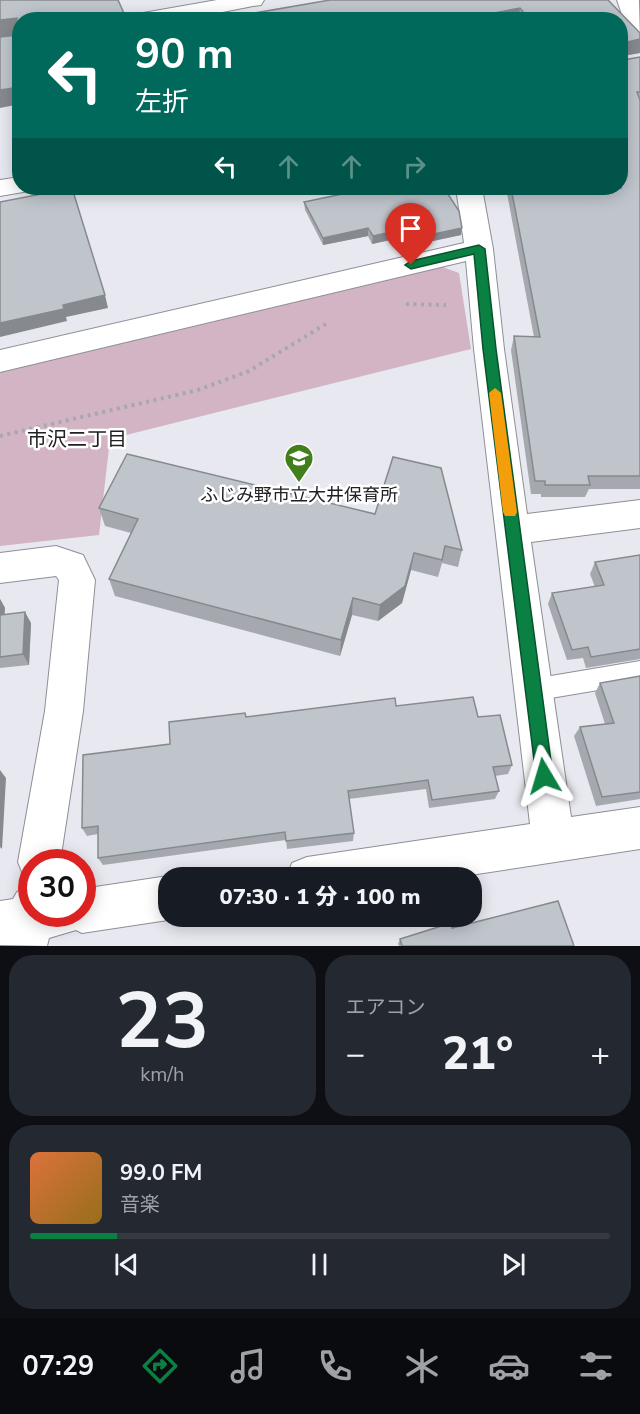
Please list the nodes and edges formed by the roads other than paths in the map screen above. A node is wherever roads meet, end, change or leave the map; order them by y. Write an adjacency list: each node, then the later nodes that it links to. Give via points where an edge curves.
1 (253, 0): 3 (street)
2 (628, 0): 4 (street)
3 (198, 12)
4 (640, 34)
5 (470, 195): 6 (street)
6 (479, 249): 7 (street); 9 (street)
7 (0, 361)
8 (640, 514): 9 (street)
9 (513, 530): 12 (street)
10 (0, 568): 15 (street, via 56,561 71,566 78,580 64,711)
11 (640, 672): 12 (lane)
12 (533, 690): 14 (street)
13 (640, 828): 14 (street)
14 (553, 841): 16 (street)
15 (41, 849)
16 (380, 867)
17 (158, 899): 18 (street)
18 (96, 908)

